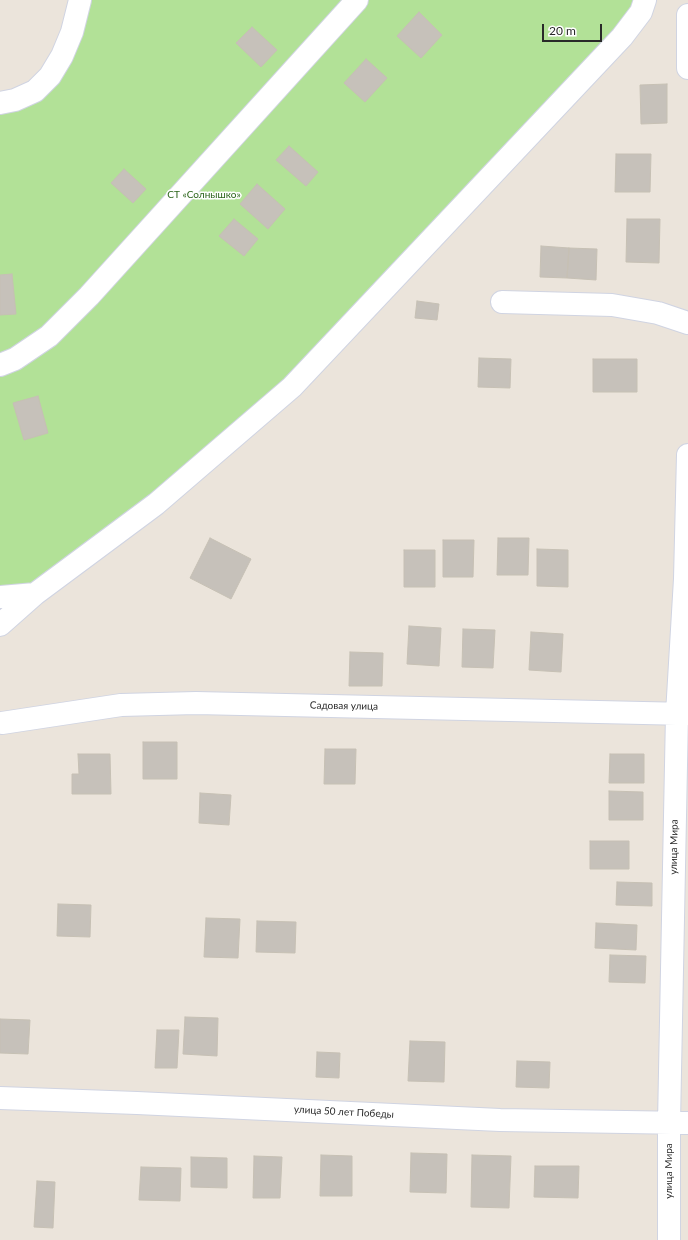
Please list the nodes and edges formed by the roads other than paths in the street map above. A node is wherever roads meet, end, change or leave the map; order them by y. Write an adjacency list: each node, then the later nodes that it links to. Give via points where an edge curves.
1 (80, 0): 6 (street, via 72,32 50,76 34,91 15,100)
2 (357, 0): 9 (street, via 89,296 49,336 15,359)
3 (645, 0): 11 (street, via 641,12 622,37 292,387 156,504)
4 (688, 15): 5 (street)
5 (688, 68)
6 (0, 103)
7 (502, 302): 8 (street, via 612,305 658,312)
8 (688, 323)
9 (0, 365)
10 (688, 455): 14 (street, улица Мира)
11 (35, 594): 12 (street); 13 (street)
12 (0, 597)
13 (0, 625)
14 (683, 714): 15 (street, Садовая улица, via 196,703 121,705); 17 (street, улица Мира)
15 (2, 723)
16 (0, 1098): 17 (street, улица 50 лет Победы, via 500,1120)
17 (678, 1123): 18 (street, улица Мира)
18 (669, 1240)

